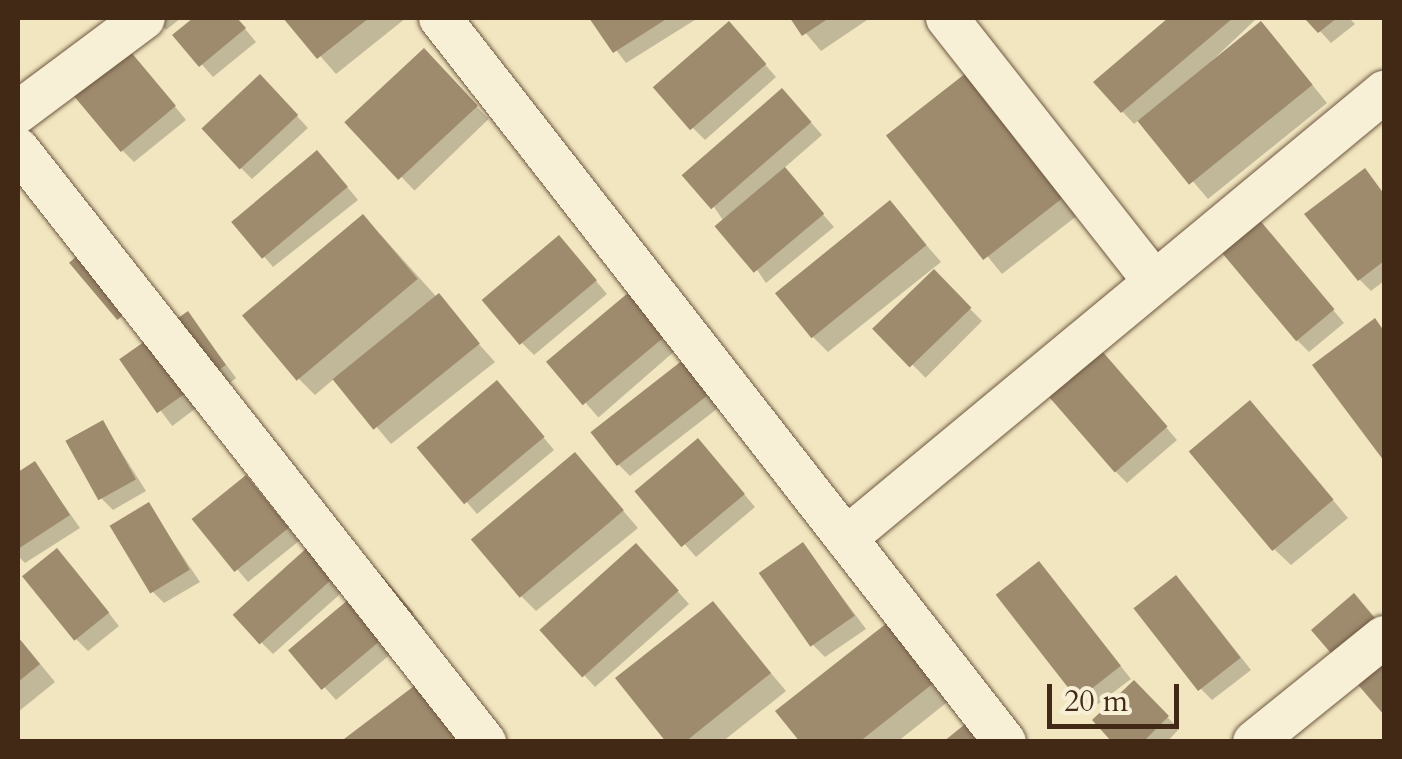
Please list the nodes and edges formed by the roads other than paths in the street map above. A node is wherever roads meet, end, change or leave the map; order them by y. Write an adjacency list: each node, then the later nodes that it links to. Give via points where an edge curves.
1 (144, 18): 5 (street)
2 (440, 18): 8 (street)
3 (948, 18): 7 (street)
4 (1384, 92): 7 (street)
5 (18, 112)
6 (18, 149): 10 (street)
7 (1154, 281): 8 (street)
8 (846, 538): 11 (street)
9 (1384, 637): 12 (street)
10 (486, 742)
11 (1005, 742)
12 (1254, 742)

